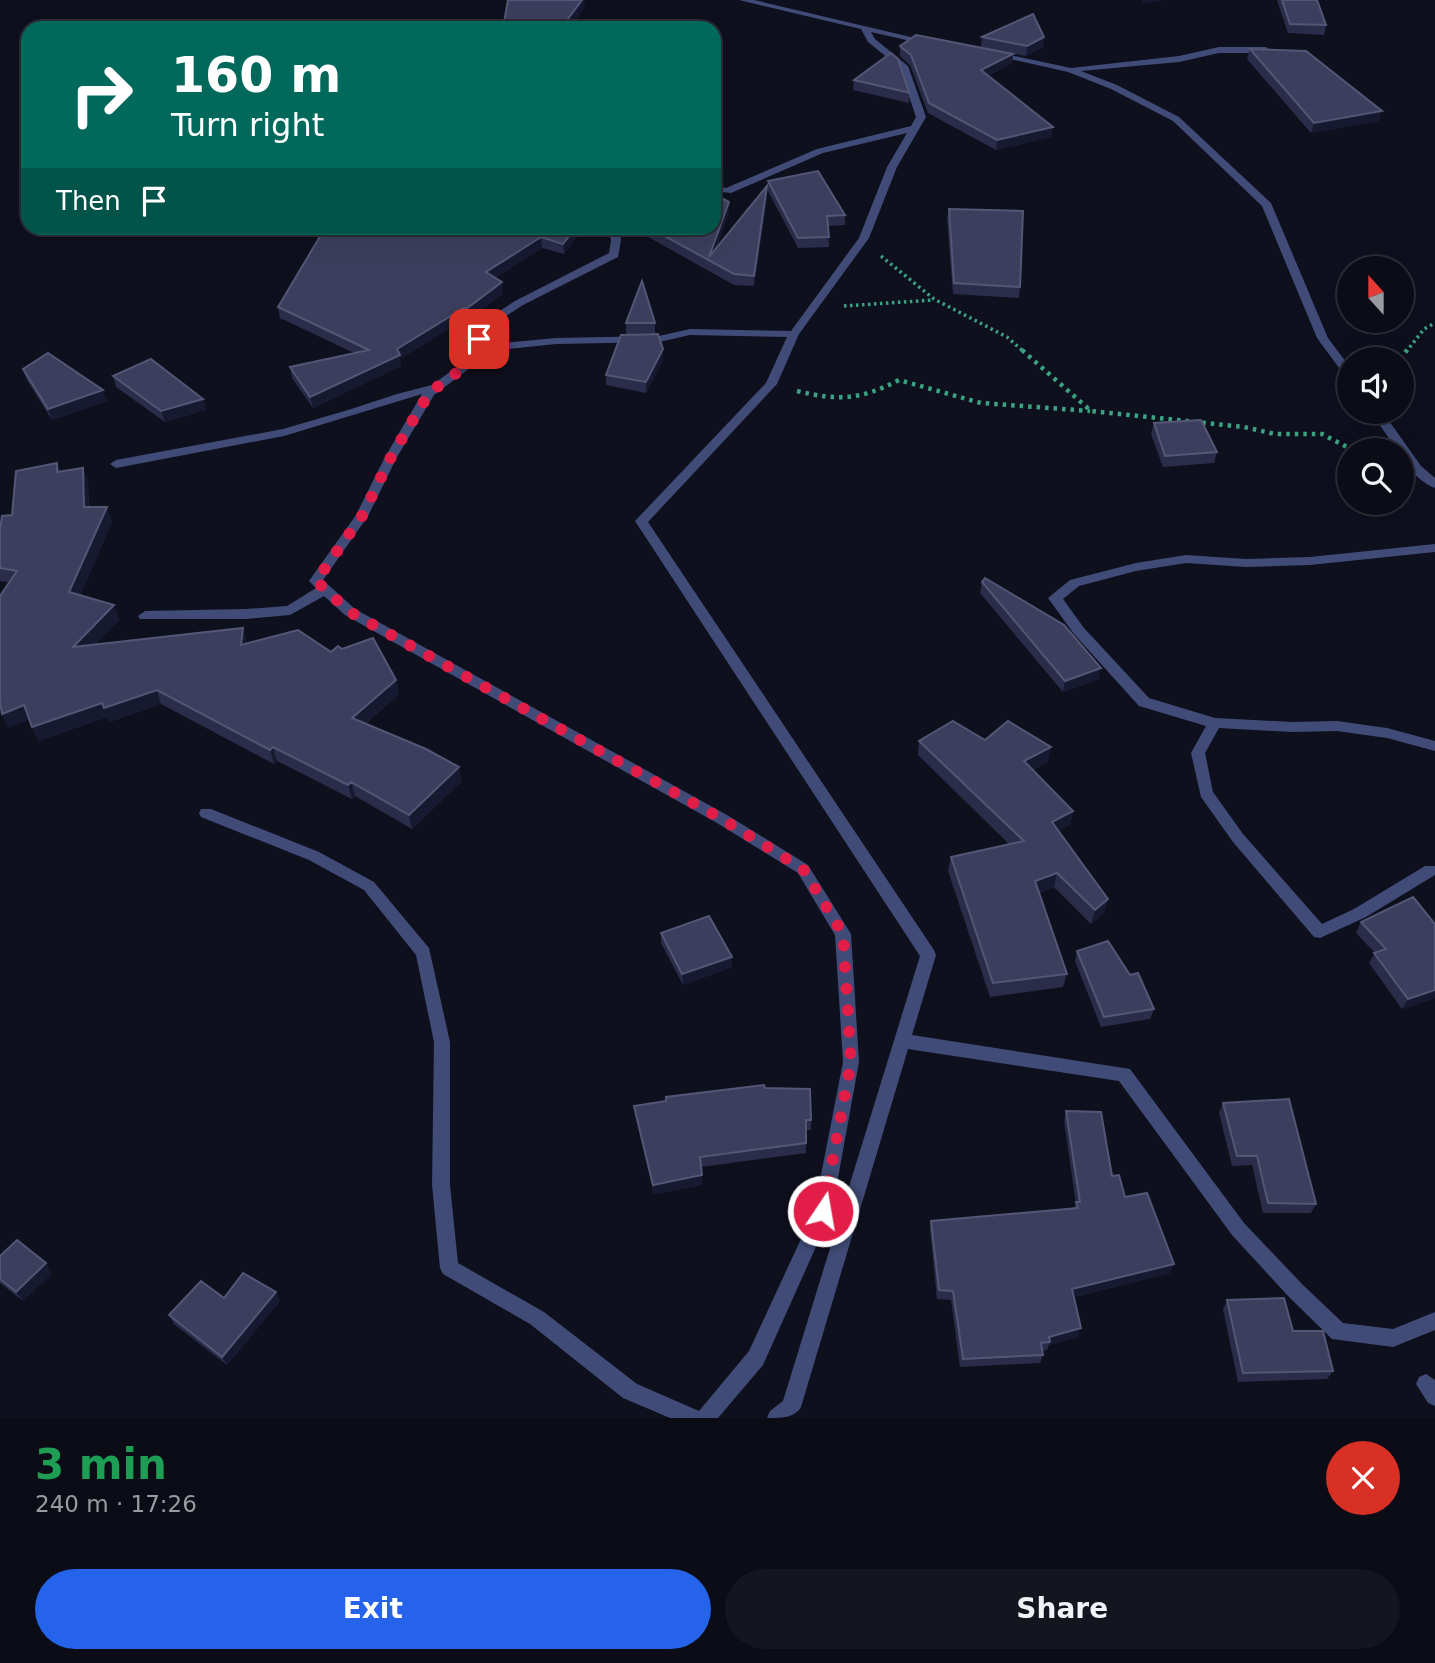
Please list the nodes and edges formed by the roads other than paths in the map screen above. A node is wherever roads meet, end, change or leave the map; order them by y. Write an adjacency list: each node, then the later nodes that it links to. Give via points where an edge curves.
1 (743, 0): 2 (street)
2 (865, 29): 3 (street); 7 (street, via 871,40 903,65 921,117)
3 (933, 43)
4 (1266, 50): 6 (street, via 1219,50 1179,59)
5 (988, 54): 6 (street)
6 (1070, 70): 12 (street, via 1114,86 1176,119 1267,205 1324,338)
7 (915, 128): 8 (street, via 820,151); 10 (street, via 892,167 864,238)
8 (721, 190)
9 (615, 235): 11 (street, via 614,255 493,320)
10 (794, 334): 11 (street, via 690,332 659,339 556,341); 24 (street, via 771,384 640,522 928,955)
11 (474, 349): 13 (street, via 466,366)
12 (1337, 357)
13 (436, 388): 15 (street, via 284,432); 18 (street, via 391,457 362,516 316,581)
14 (1385, 424): 16 (street, via 1417,469)
15 (116, 464)
16 (1435, 484)
17 (1435, 548): 20 (street, via 1310,561 1186,559 1075,583 1055,598 1144,702)
18 (325, 589): 19 (street, via 290,610); 27 (street, via 350,612 722,819 803,869 843,934 851,1062 823,1211 756,1358)
19 (145, 616)
20 (1215, 723): 21 (street, via 1337,726); 23 (street, via 1198,752 1206,793 1238,838 1320,932)
21 (1435, 746)
22 (206, 813): 26 (street, via 314,856 369,887 423,953 442,1042 440,1185 449,1268 537,1318 630,1391)
23 (1430, 870)
24 (901, 1041): 25 (street, via 1124,1074 1238,1230 1339,1332 1393,1338); 28 (street, via 791,1406)
25 (1435, 1321)
26 (693, 1418)
27 (705, 1418)
28 (777, 1418)

